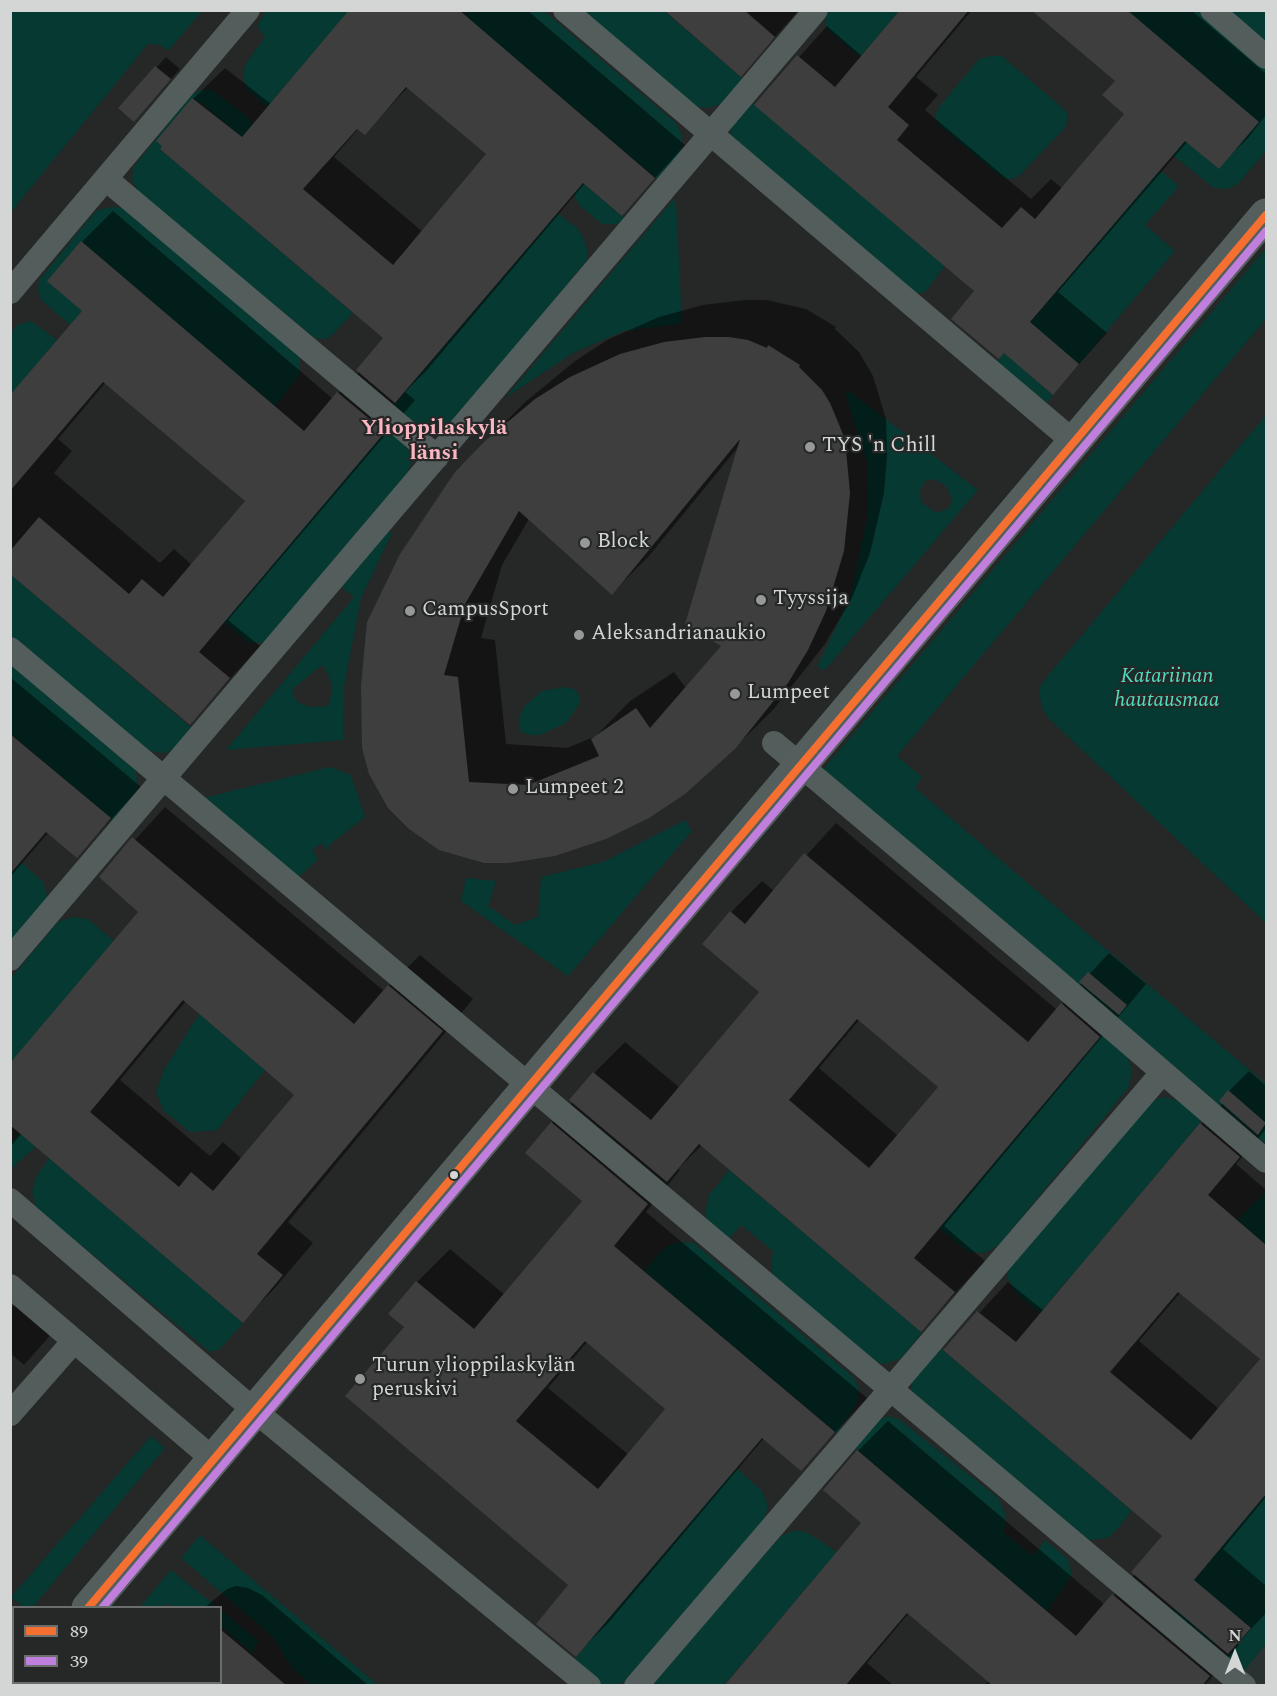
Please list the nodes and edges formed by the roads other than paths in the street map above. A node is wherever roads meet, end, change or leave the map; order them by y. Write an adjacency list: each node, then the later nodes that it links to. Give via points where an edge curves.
1 (248, 10): 7 (lane)
2 (565, 10): 6 (lane)
3 (816, 10): 6 (lane)
4 (1212, 10): 5 (lane)
5 (1266, 57)
6 (711, 133): 10 (lane); 11 (lane)
7 (106, 179): 9 (lane); 11 (lane)
8 (1266, 215): 10 (street)
9 (10, 292)
10 (1074, 442): 14 (street)
11 (437, 457): 15 (lane)
12 (10, 649): 15 (lane)
13 (774, 743): 14 (lane)
14 (800, 766): 17 (lane); 18 (street)
15 (164, 778): 16 (lane); 18 (lane)
16 (10, 959)
17 (1162, 1073): 19 (lane); 23 (lane)
18 (530, 1086): 23 (lane); 24 (street)
19 (1266, 1161)
20 (10, 1200): 24 (lane)
21 (10, 1286): 22 (lane)
22 (74, 1341): 25 (lane); 26 (lane)
23 (890, 1388): 29 (lane); 30 (lane)
24 (255, 1411): 26 (street); 28 (lane)
25 (10, 1414)
26 (213, 1460): 27 (street)
27 (90, 1606)
28 (589, 1686)
29 (636, 1686)
30 (1244, 1686)

